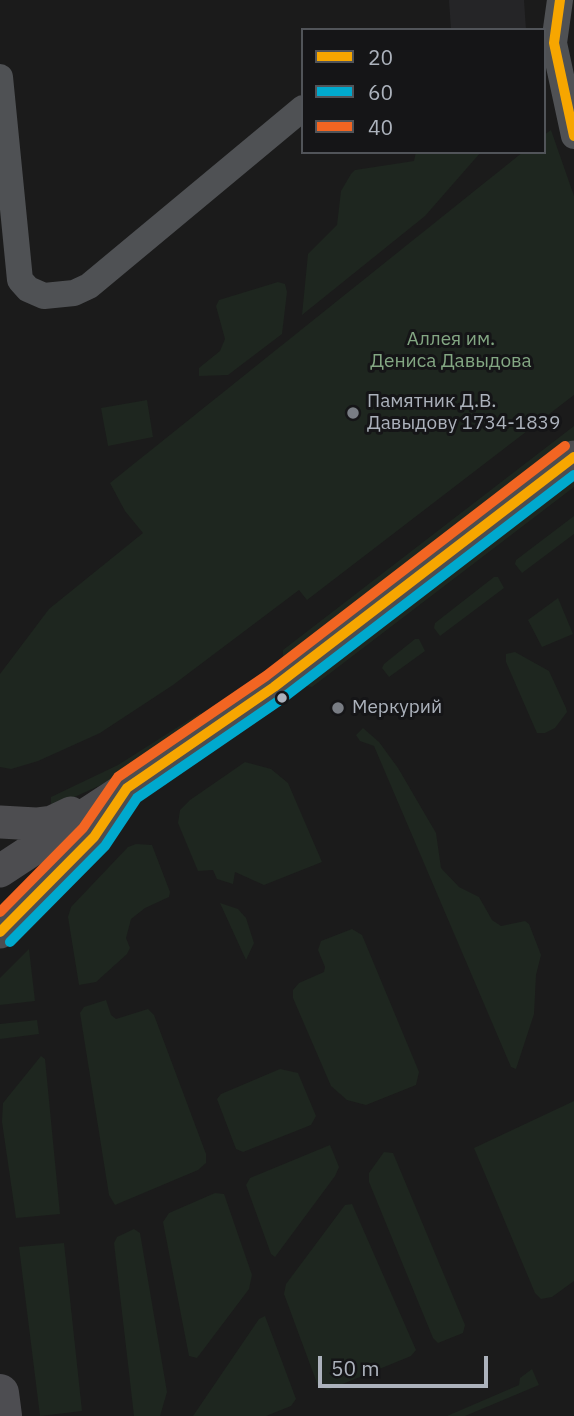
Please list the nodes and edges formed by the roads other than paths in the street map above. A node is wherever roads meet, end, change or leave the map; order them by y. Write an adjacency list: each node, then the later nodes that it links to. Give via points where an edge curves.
1 (560, 0): 2 (street)
2 (551, 69): 5 (street)
3 (0, 76): 4 (street, via 18,273 23,285 44,296 74,293 89,286)
4 (301, 110)
5 (574, 136)
6 (574, 457): 7 (main road, via 274,687)
7 (127, 788): 8 (main road, via 52,822); 9 (main road); 10 (main road, via 94,837)
8 (0, 822)
9 (0, 871)
10 (0, 932)
11 (0, 1393): 12 (highway)
12 (3, 1416)

